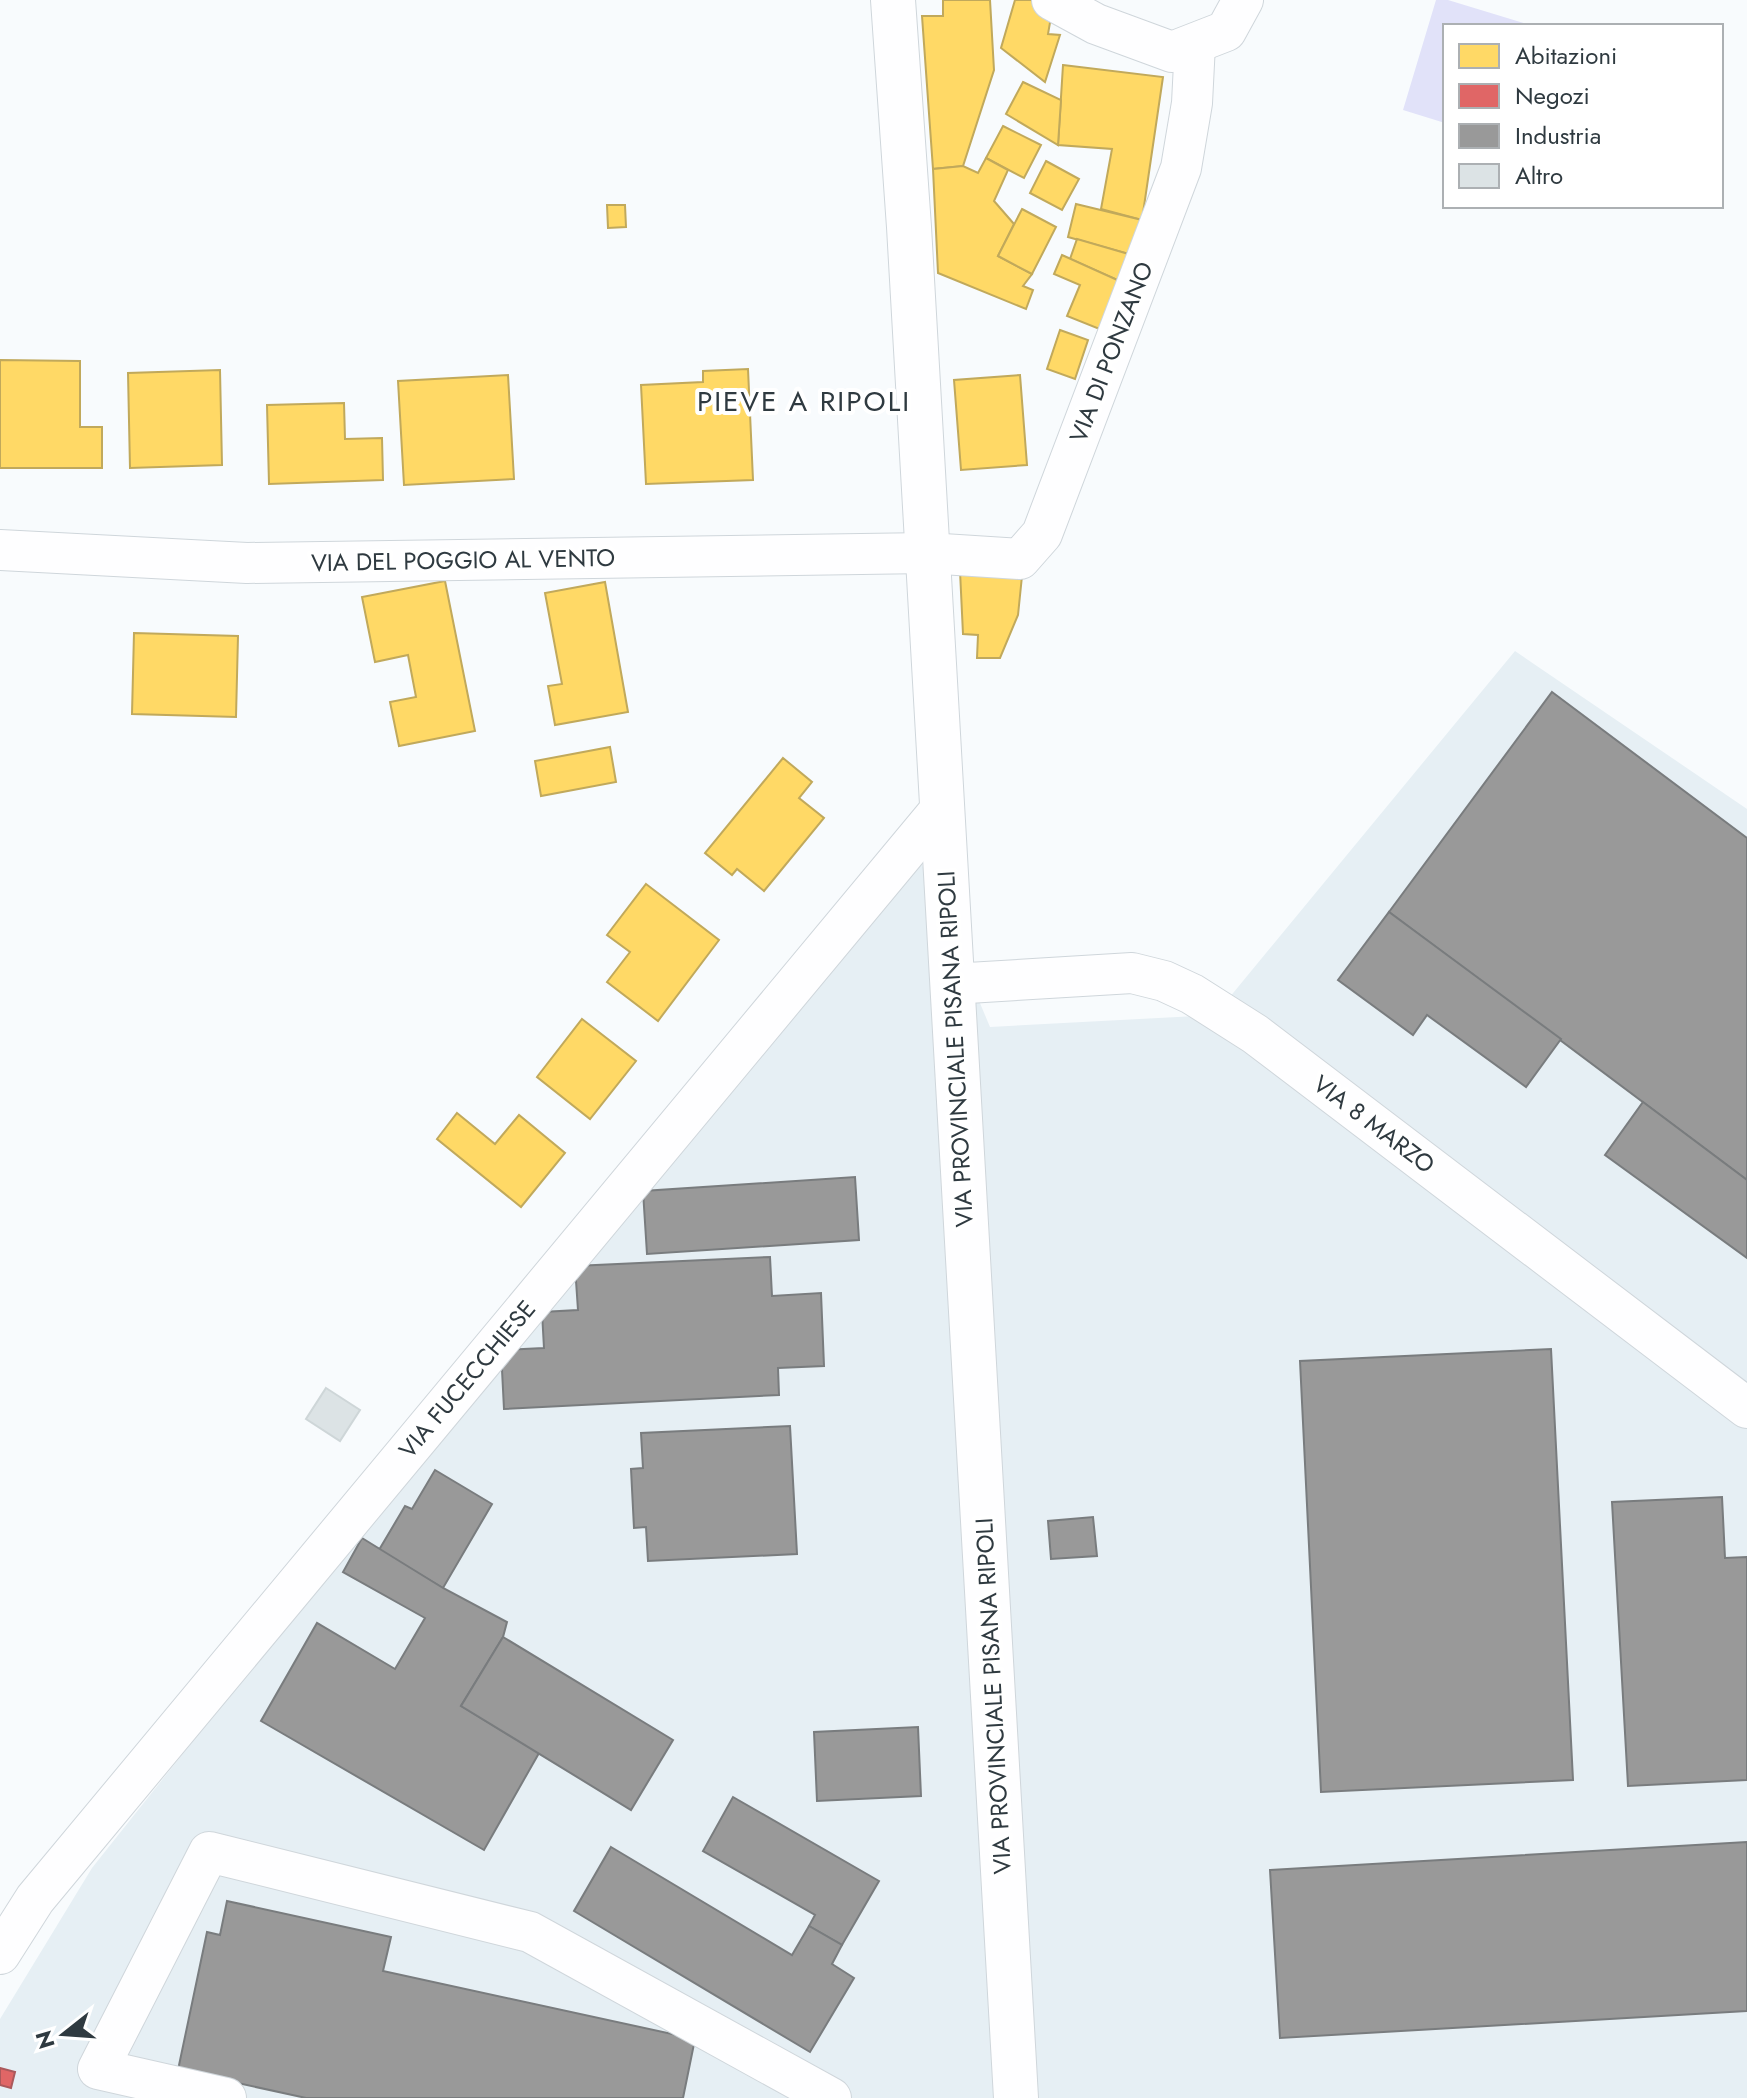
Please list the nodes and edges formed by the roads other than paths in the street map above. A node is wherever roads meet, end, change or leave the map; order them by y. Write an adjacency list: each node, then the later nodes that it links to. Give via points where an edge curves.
1 (893, 0): 6 (main road, VIA PROVINCIALE PISANA RIPOLI)
2 (1052, 0): 4 (street, via 1096,24 1172,52)
3 (1243, 0): 4 (street, via 1226,31)
4 (1195, 44): 6 (street, VIA DI PONZANO, via 1181,168 1042,534 1020,559)
5 (0, 550): 6 (street, VIA DEL POGGIO AL VENTO, via 247,563)
6 (927, 553): 7 (main road, VIA PROVINCIALE PISANA RIPOLI)
7 (941, 809): 8 (main road, VIA PROVINCIALE PISANA RIPOLI); 10 (street, VIA FUCECCHIESE, via 35,1899)
8 (951, 984): 9 (street, VIA 8 MARZO, via 1132,973 1192,994 1255,1034); 13 (main road, VIA PROVINCIALE PISANA RIPOLI)
9 (1747, 1408)
10 (0, 1954)
11 (226, 2098): 12 (street, via 98,2069 209,1852 530,1932)
12 (831, 2098)
13 (1016, 2098)

